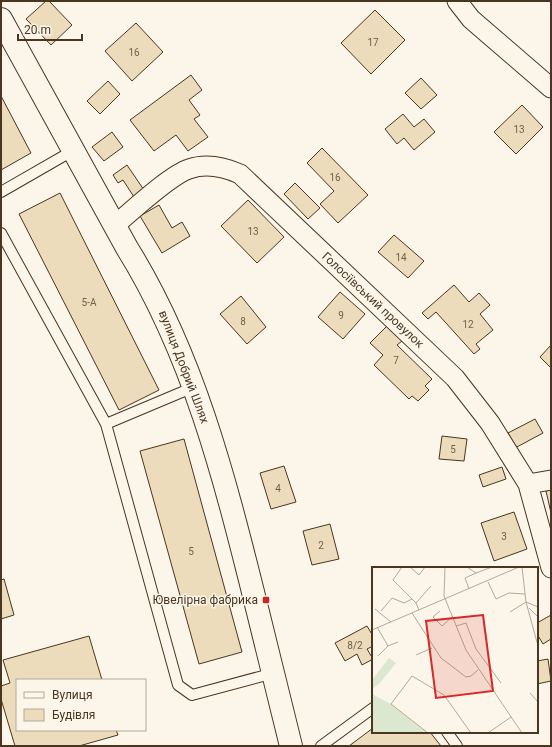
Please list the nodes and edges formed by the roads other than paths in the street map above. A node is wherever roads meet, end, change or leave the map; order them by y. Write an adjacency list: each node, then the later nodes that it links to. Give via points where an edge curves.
1 (457, 1): 3 (street, via 471,20)
2 (1, 19): 4 (street, вулиця Добрий Шлях)
3 (551, 88)
4 (74, 150): 5 (lane); 6 (street, вулиця Добрий Шлях)
5 (1, 192)
6 (115, 225): 8 (street, вулиця Добрий Шлях, via 168,322); 11 (street, Голосіївський провулок, via 175,176 189,169 209,165 240,174 455,378 490,423)
7 (1, 233): 9 (lane)
8 (194, 387): 9 (lane); 13 (street, вулиця Добрий Шлях, via 240,539)
9 (106, 424): 13 (lane, via 178,685 192,695)
10 (551, 480): 11 (street)
11 (528, 484): 12 (street, Голосіївський провулок)
12 (551, 568)
13 (274, 673): 16 (street, вулиця Добрий Шлях)
14 (372, 709): 17 (lane)
15 (448, 733): 18 (lane)
16 (291, 746)
17 (321, 746)
18 (457, 746)

